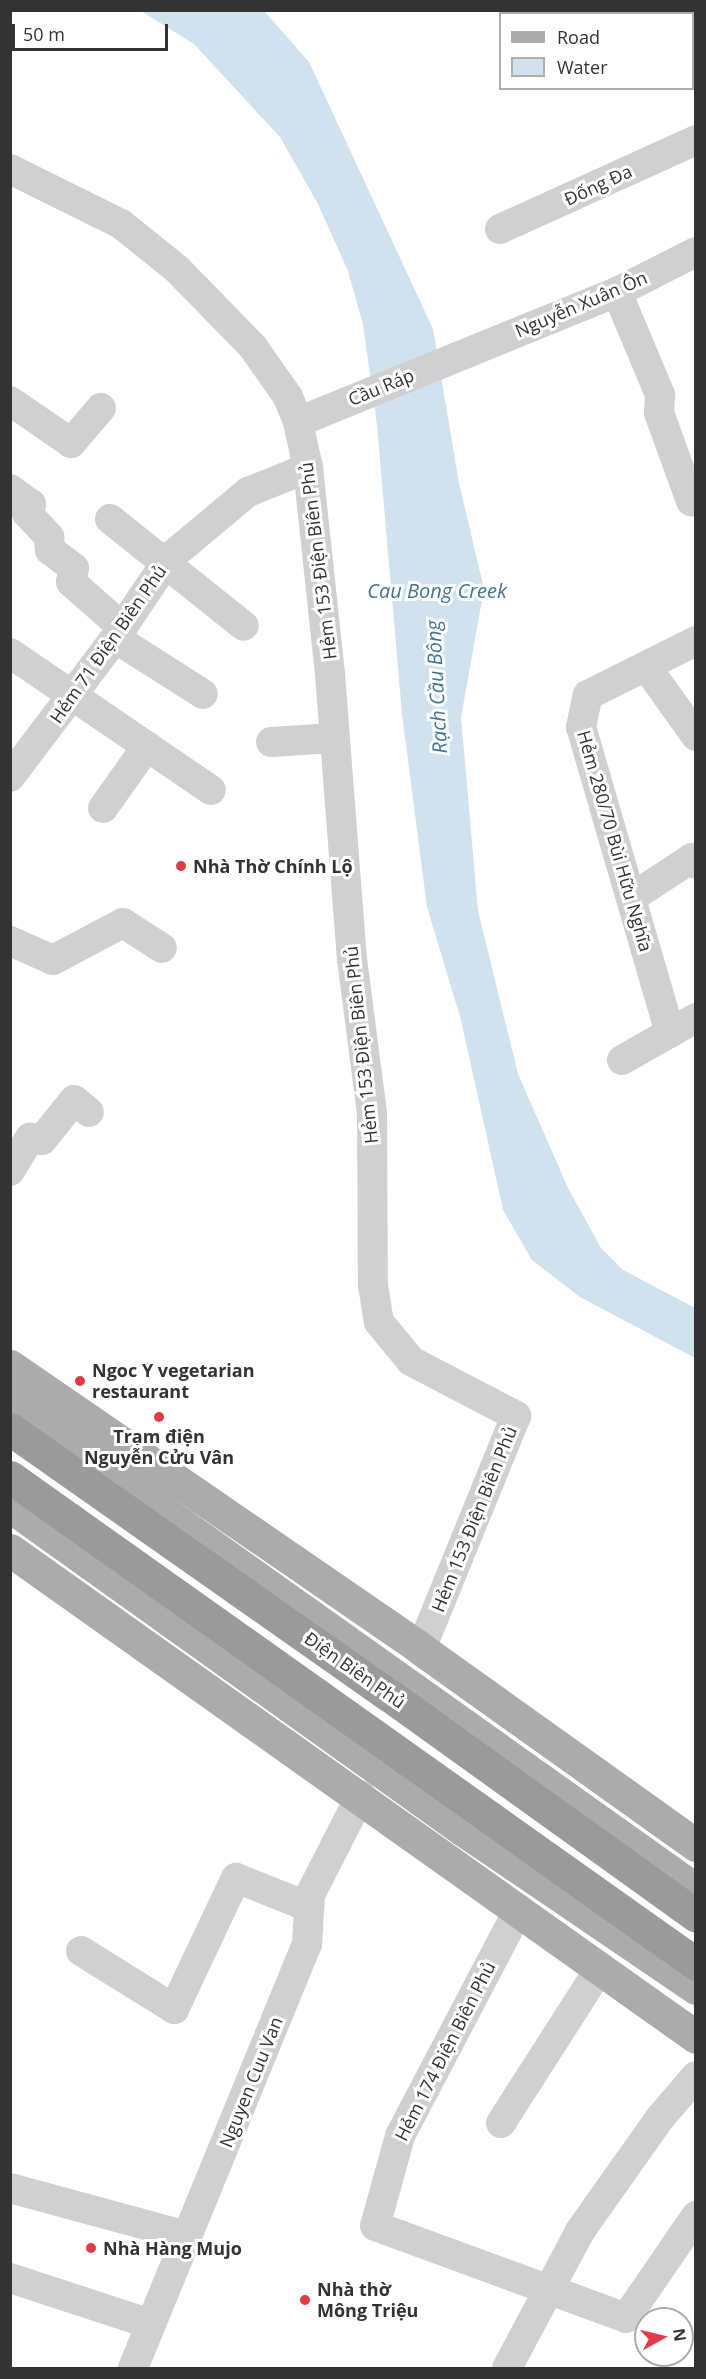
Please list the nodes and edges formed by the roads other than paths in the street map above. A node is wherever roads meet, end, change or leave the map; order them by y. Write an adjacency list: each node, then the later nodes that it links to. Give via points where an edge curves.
1 (696, 140): 3 (street, Đống Đa)
2 (10, 169): 9 (street, Hẻm 153 Điện Biên Phủ, via 121,225 177,269 253,347 288,397)
3 (500, 229)
4 (696, 252): 5 (street, Nguyễn Xuân Ôn)
5 (617, 292): 6 (street, Nguyễn Xuân Ôn); 12 (street, via 660,395 659,413)
6 (465, 353): 9 (street, Cầu Ráp)
7 (10, 401): 8 (street, via 71,443)
8 (101, 408)
9 (298, 422): 10 (street, Hẻm 153 Điện Biên Phủ)
10 (308, 468): 14 (street, Hẻm 71 Điện Biên Phủ, via 248,492); 23 (street, Hẻm 153 Điện Biên Phủ)
11 (10, 489): 16 (street, via 31,504 27,513 49,537 50,550 74,568 71,582)
12 (691, 501)
13 (110, 519): 14 (street)
14 (164, 565): 15 (street); 16 (street, Hẻm 71 Điện Biên Phủ)
15 (244, 626)
16 (118, 633): 20 (street, Hẻm 71 Điện Biên Phủ); 21 (street)
17 (696, 641): 19 (street, Hẻm 280/70 Bùi Hữu Nghĩa)
18 (10, 652): 20 (street)
19 (646, 666): 22 (street); 30 (street, Hẻm 280/70 Bùi Hữu Nghĩa, via 588,695 581,727)
20 (74, 694): 25 (street); 26 (street, Hẻm 71 Điện Biên Phủ)
21 (203, 694)
22 (696, 736)
23 (334, 738): 24 (street); 44 (street, Hẻm 153 Điện Biên Phủ, via 352,959 372,1114 373,1285 380,1322 411,1360 516,1416)
24 (271, 742)
25 (147, 746): 27 (street); 28 (street)
26 (10, 777)
27 (211, 790)
28 (103, 807)
29 (696, 864): 30 (street, via 692,858)
30 (631, 897): 34 (street, Hẻm 280/70 Bùi Hữu Nghĩa)
31 (10, 941): 32 (street, via 53,960 123,922)
32 (162, 948)
33 (696, 1018): 34 (street)
34 (670, 1033): 35 (street)
35 (622, 1060)
36 (89, 1112): 37 (street, via 74,1100 42,1140 30,1138)
37 (10, 1171)
38 (10, 1366): 44 (main road)
39 (10, 1402): 45 (main road, Điện Biên Phủ)
40 (10, 1429): 45 (highway, Điện Biên Phủ)
41 (10, 1478): 46 (highway)
42 (10, 1506): 46 (main road)
43 (10, 1550): 47 (main road)
44 (421, 1649): 48 (main road)
45 (422, 1706): 46 (highway); 49 (main road, Điện Biên Phủ); 52 (highway, Điện Biên Phủ)
46 (385, 1759): 47 (main road); 54 (highway); 56 (main road)
47 (361, 1795): 50 (street, Nguyen Cuu Van, via 310,1895); 51 (main road)
48 (696, 1845)
49 (696, 1890)
50 (309, 1907): 53 (street, via 236,1878 174,2009); 62 (street, Nguyen Cuu Van, via 307,1944)
51 (519, 1909): 55 (main road); 64 (street, Hẻm 174 Điện Biên Phủ, via 400,2136 375,2226)
52 (696, 1916)
53 (81, 1951)
54 (696, 1964)
55 (600, 1968): 57 (main road); 59 (street)
56 (696, 1988)
57 (696, 2037)
58 (696, 2076): 64 (street, via 660,2118 579,2231)
59 (501, 2123)
60 (10, 2188): 62 (street)
61 (696, 2216): 64 (street, via 626,2318)
62 (187, 2236): 65 (street, Nguyen Cuu Van)
63 (10, 2278): 65 (street)
64 (549, 2292): 67 (street)
65 (151, 2324): 66 (street, Nguyen Cuu Van)
66 (133, 2368)
67 (507, 2368)

